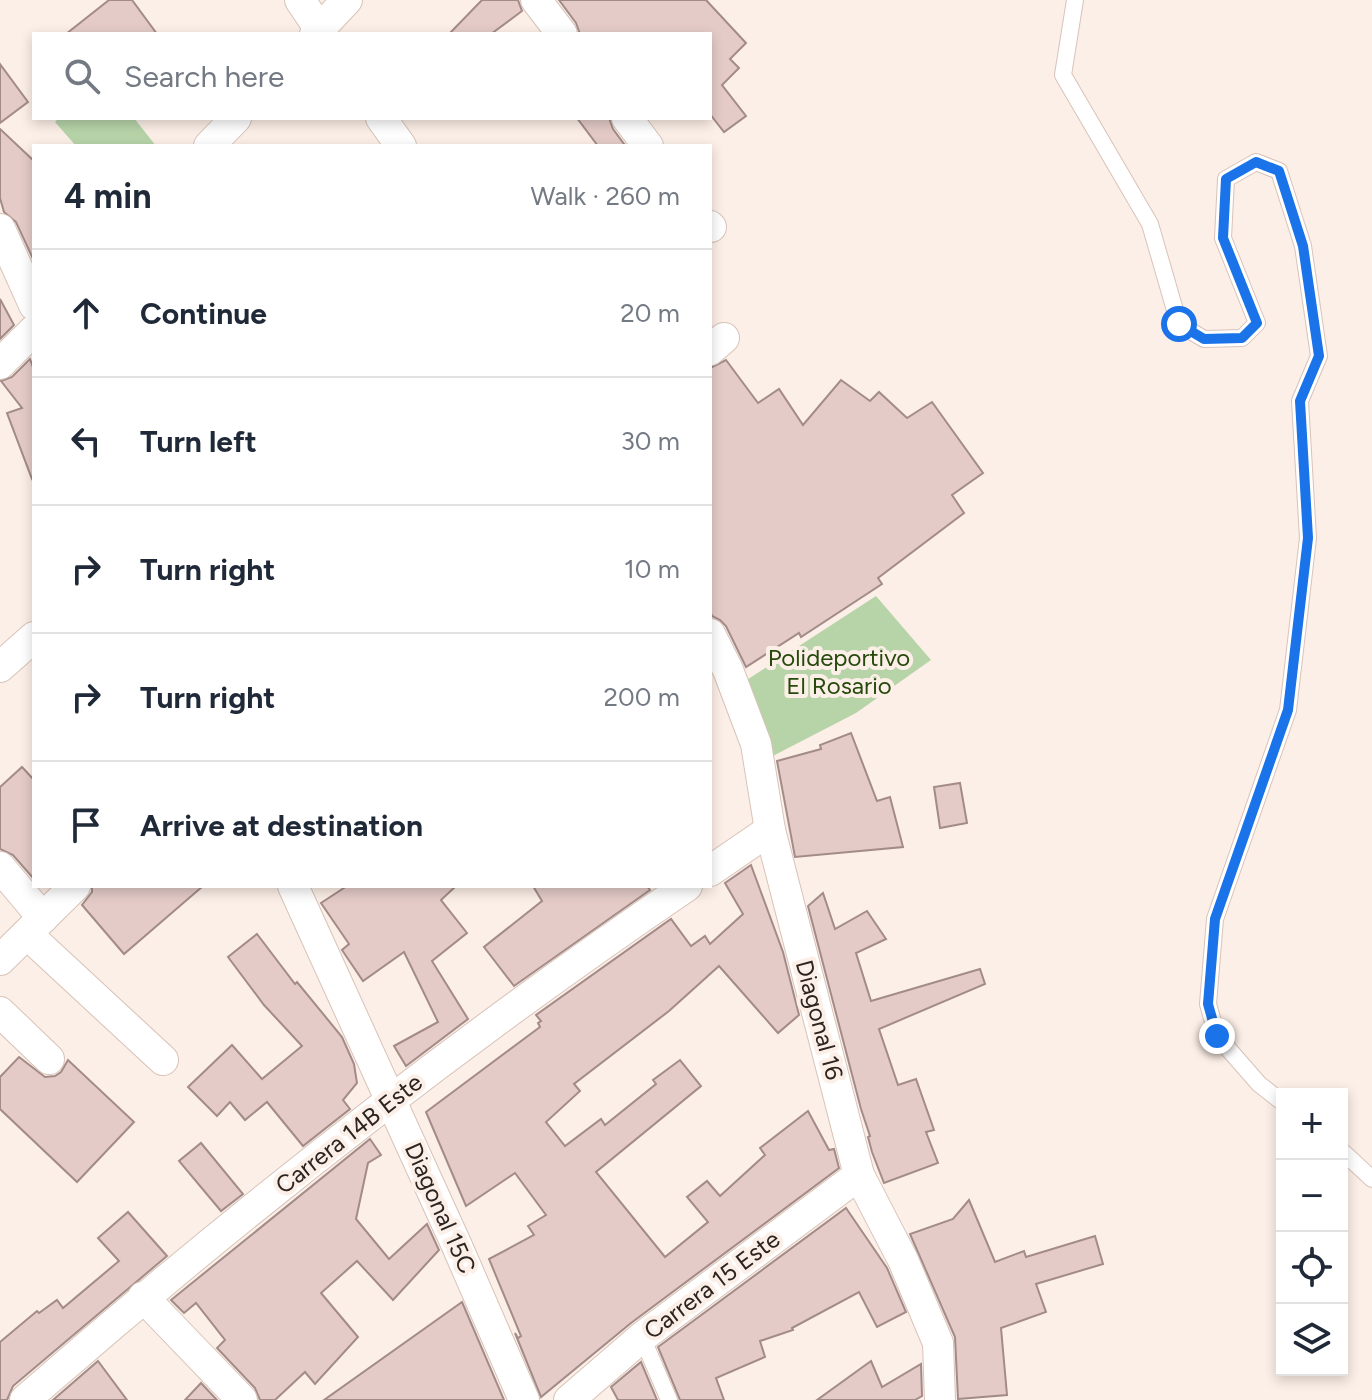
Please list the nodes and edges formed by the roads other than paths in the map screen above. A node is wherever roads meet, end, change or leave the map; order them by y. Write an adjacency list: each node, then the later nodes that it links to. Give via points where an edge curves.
1 (300, 0): 5 (street)
2 (347, 0): 5 (street)
3 (536, 0): 6 (street)
4 (1075, 0): 31 (lane, via 1063,75 1150,224 1179,324 1204,339 1242,338 1257,323 1223,238 1226,179 1256,162 1279,171 1303,246 1319,356 1300,401 1308,538 1288,710 1215,919 1208,1004 1217,1036)
5 (319, 32)
6 (560, 32)
7 (234, 120): 10 (street)
8 (382, 120): 11 (street)
9 (628, 120): 12 (street)
10 (211, 144)
11 (400, 144)
12 (646, 144)
13 (0, 229): 14 (street)
14 (32, 301)
15 (32, 332): 16 (street)
16 (0, 364)
17 (712, 638): 20 (street, Diagonal 16, via 756,744)
18 (32, 639): 19 (street)
19 (0, 667)
20 (770, 830): 22 (street); 34 (street, Diagonal 16)
21 (0, 867): 26 (street)
22 (712, 870)
23 (73, 888): 26 (street)
24 (294, 888): 32 (street, Diagonal 15C)
25 (681, 888): 32 (street, Carrera 14B Este)
26 (35, 926): 27 (street); 30 (street)
27 (0, 960)
28 (0, 1012): 29 (street)
29 (49, 1059)
30 (163, 1060)
31 (1276, 1097)
32 (390, 1100): 36 (street, Carrera 14B Este); 40 (street, Diagonal 15C)
33 (1348, 1157): 35 (lane)
34 (859, 1175): 37 (street, Carrera 15 Este); 43 (street, Diagonal 16, via 938,1343)
35 (1372, 1179)
36 (143, 1297): 38 (street, Carrera 14B Este); 39 (street)
37 (642, 1337): 41 (street, Carrera 15 Este); 42 (lane)
38 (25, 1400)
39 (242, 1400)
40 (524, 1400)
41 (569, 1400)
42 (669, 1400)
43 (940, 1400)

